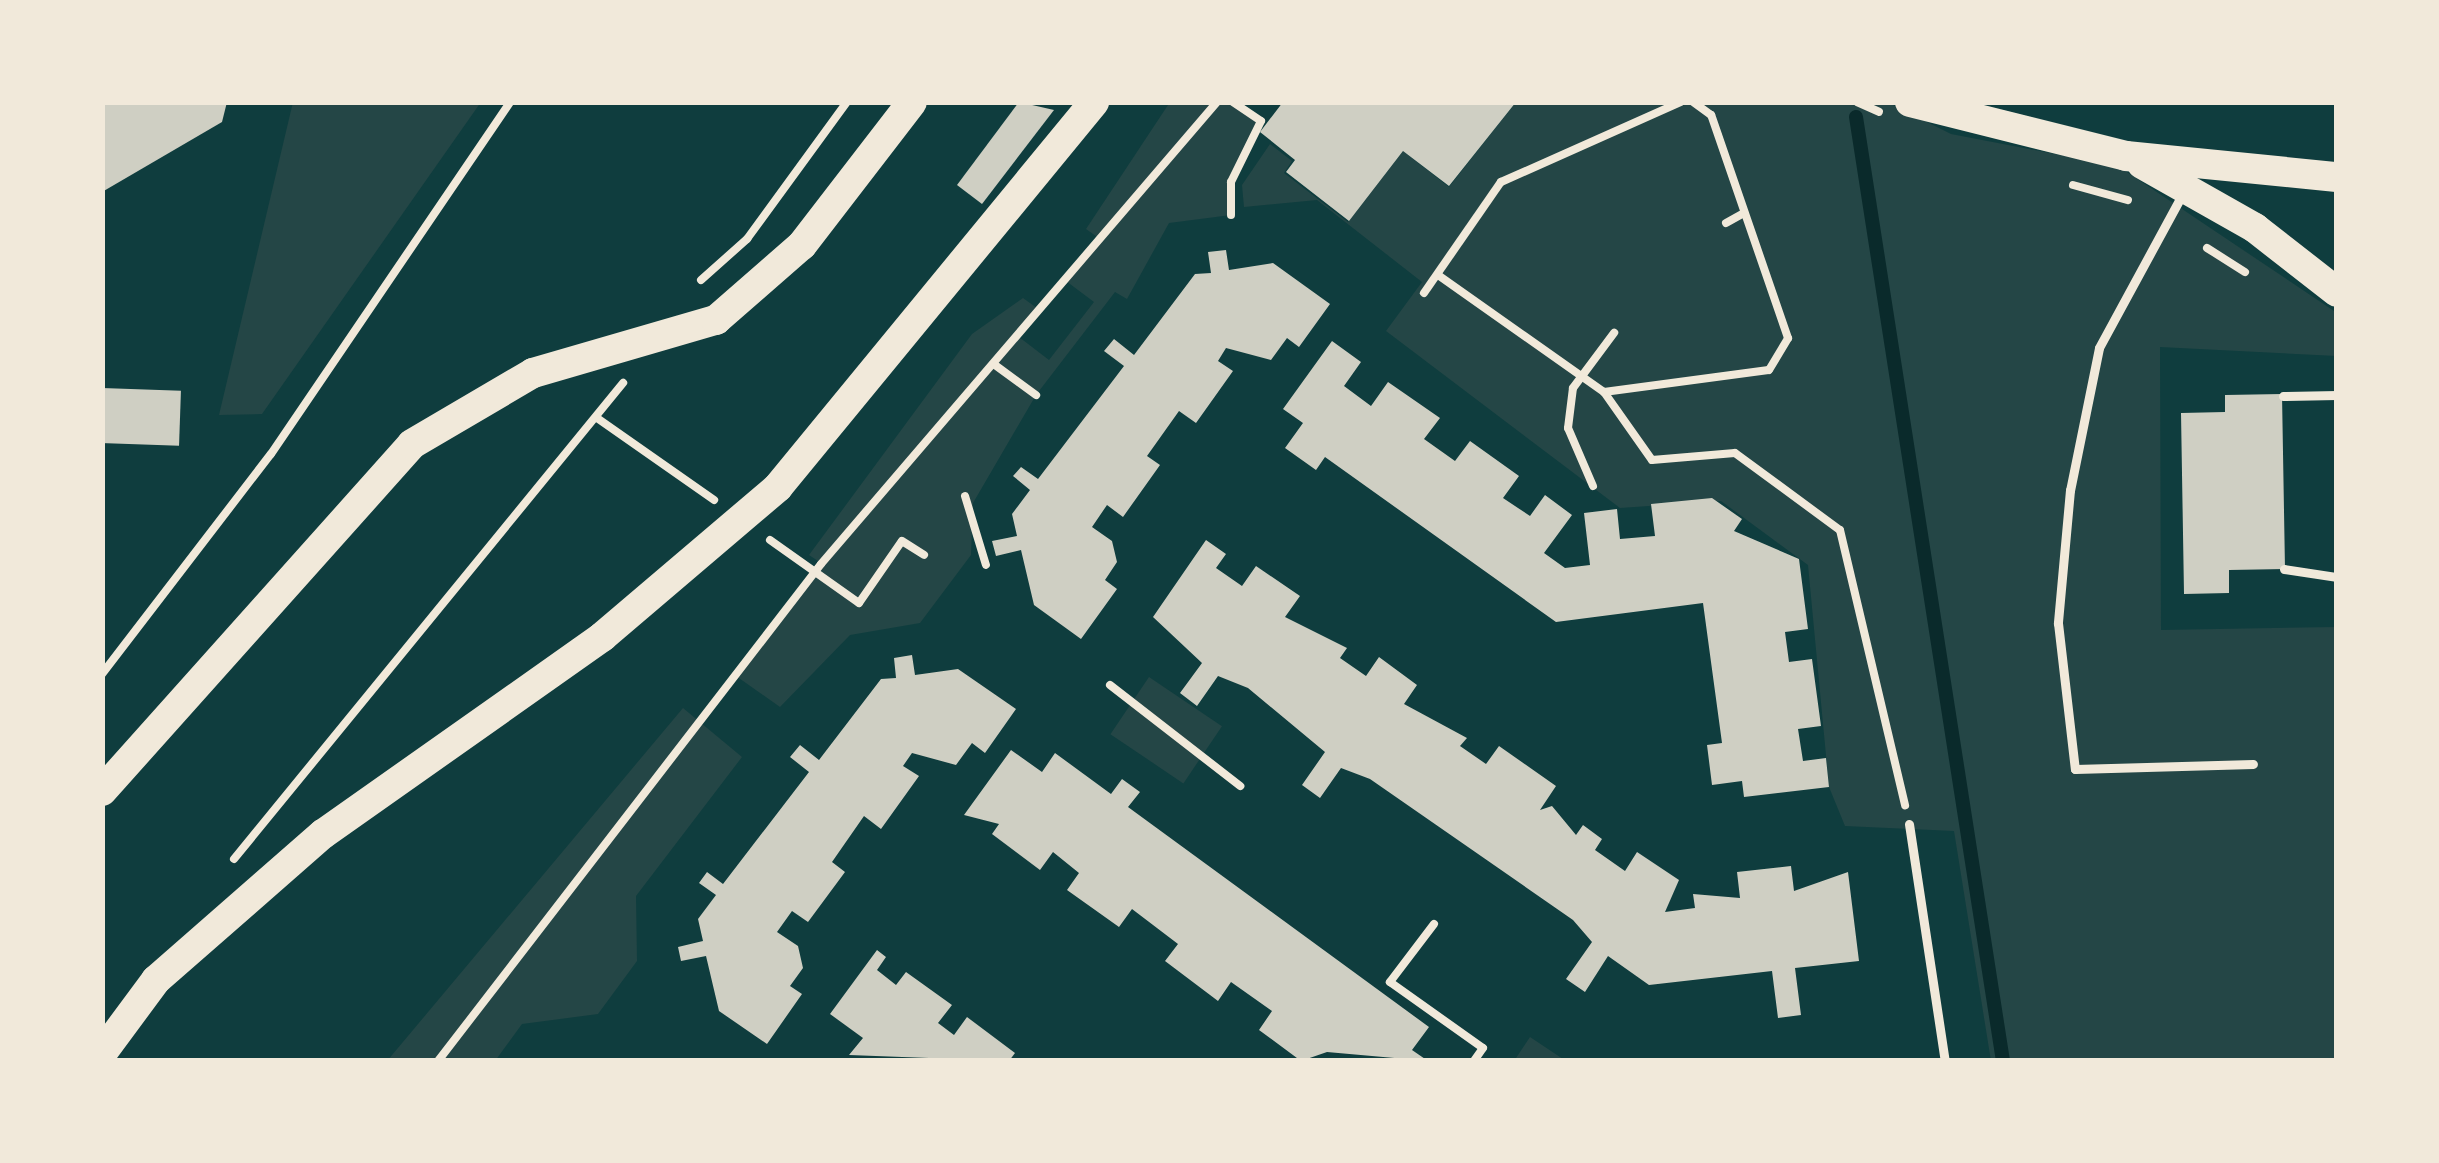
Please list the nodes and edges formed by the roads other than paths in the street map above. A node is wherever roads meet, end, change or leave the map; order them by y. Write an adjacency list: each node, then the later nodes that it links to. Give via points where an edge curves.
1 (912, 102): 13 (main road, via 802,245 716,320 533,374 412,444)
2 (1094, 102): 15 (main road, via 778,487 602,637 307,848 156,980)
3 (1900, 110): 4 (main road)
4 (2126, 156): 5 (main road); 6 (main road)
5 (2337, 177)
6 (2187, 188): 7 (main road); 12 (lane, via 2098,348 2070,490 2058,623 2075,769)
7 (2337, 292)
8 (2337, 395): 9 (lane)
9 (2283, 396)
10 (2284, 569): 11 (lane)
11 (2337, 577)
12 (2253, 764)
13 (102, 791)
14 (1910, 824): 16 (lane)
15 (102, 1053)
16 (1945, 1061)

